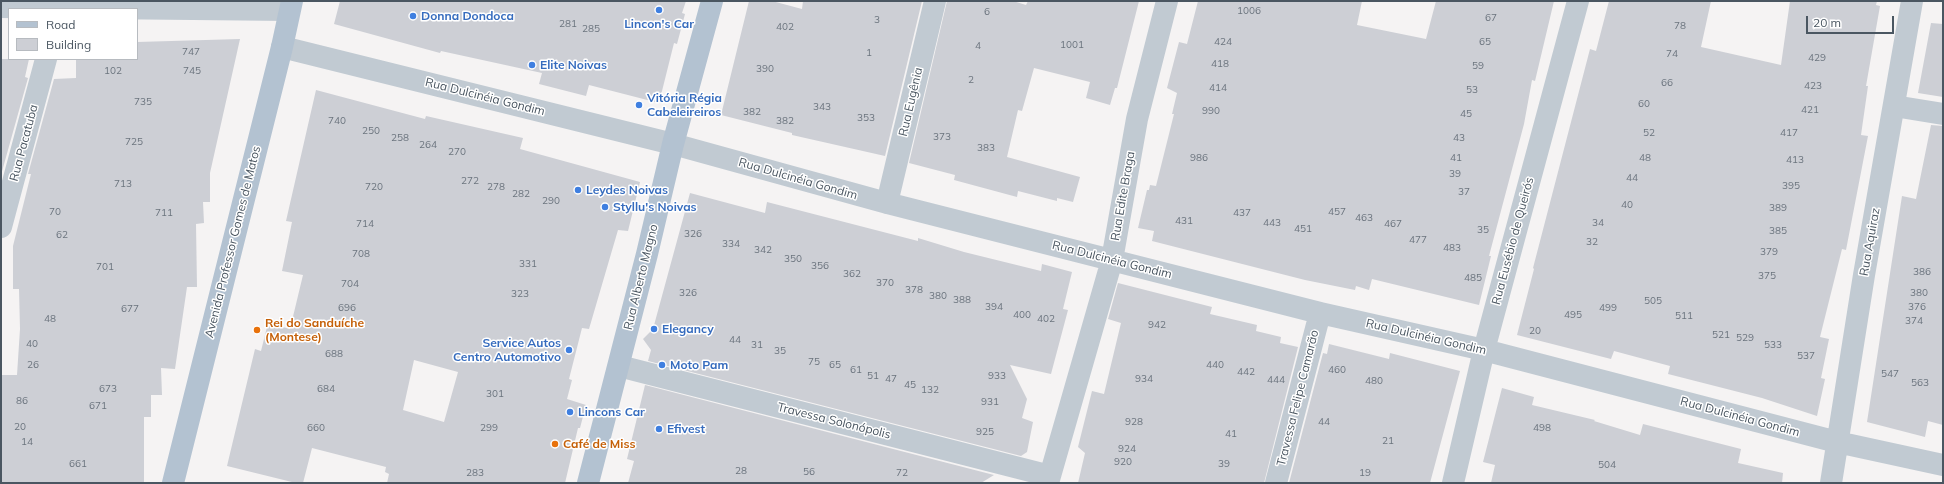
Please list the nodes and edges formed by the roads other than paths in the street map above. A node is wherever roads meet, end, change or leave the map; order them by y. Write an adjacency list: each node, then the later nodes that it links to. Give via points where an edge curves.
1 (712, 1): 13 (main road, Rua Alberto Magno)
2 (935, 1): 14 (street, Rua Eugênia)
3 (1167, 1): 16 (street, Rua Edite Braga, via 1137,119)
4 (1578, 1): 18 (street, Rua Eusébio de Queirós)
5 (1912, 1): 11 (street, Rua Aquiraz)
6 (60, 6): 7 (street); 8 (street)
7 (291, 6): 9 (main road, Avenida Professor Gomes de Matos)
8 (1, 7)
9 (282, 47): 13 (street, Rua Dulcinéia Gondim); 23 (main road, Avenida Professor Gomes de Matos)
10 (46, 60): 15 (street, Rua Pacatuba)
11 (1894, 106): 12 (street); 20 (street, Rua Aquiraz)
12 (1943, 114)
13 (673, 144): 14 (street, Rua Dulcinéia Gondim); 19 (main road, Rua Alberto Magno)
14 (886, 203): 16 (street, Rua Dulcinéia Gondim)
15 (1, 227)
16 (1112, 260): 17 (street, Rua Dulcinéia Gondim); 22 (street, Rua Edite Braga)
17 (1320, 312): 18 (street, Rua Dulcinéia Gondim); 25 (street, Travessa Felipe Camarão)
18 (1484, 350): 20 (street, Rua Dulcinéia Gondim); 26 (street, Rua Eusébio de Queirós)
19 (619, 366): 22 (street, Travessa Solonópolis); 24 (main road, Rua Alberto Magno)
20 (1837, 442): 21 (street, Rua Dulcinéia Gondim); 27 (street, Rua Aquiraz)
21 (1943, 465)
22 (1049, 480)
23 (173, 483)
24 (588, 483)
25 (1276, 483)
26 (1453, 483)
27 (1831, 483)

